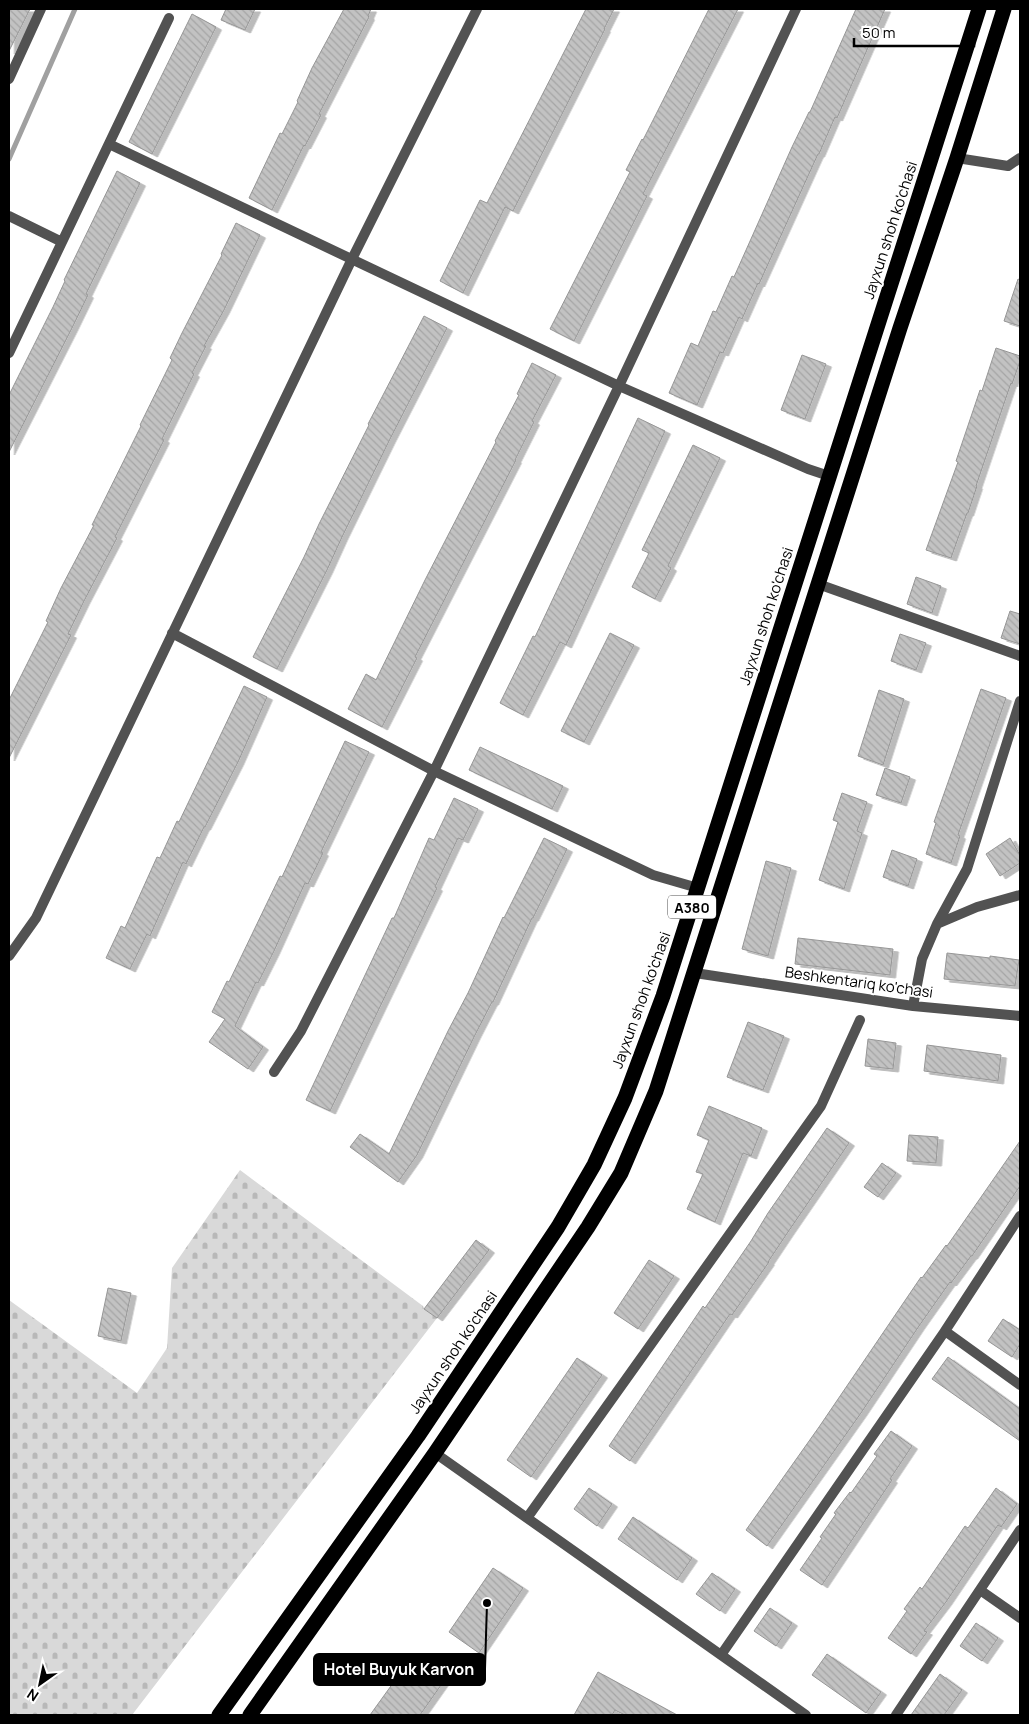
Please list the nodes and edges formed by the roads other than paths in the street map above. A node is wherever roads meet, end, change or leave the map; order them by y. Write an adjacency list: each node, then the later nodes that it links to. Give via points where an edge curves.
1 (41, 9): 7 (street)
2 (477, 9): 13 (street)
3 (796, 9): 15 (street)
4 (979, 9): 16 (highway, Jayxun shoh ko'chasi / A380)
5 (1004, 9): 9 (highway, A380)
6 (169, 18): 8 (street)
7 (9, 79)
8 (109, 144): 12 (street); 13 (street)
9 (958, 158): 10 (street, via 1008,166); 17 (highway, A380, via 896,338)
10 (1020, 158)
11 (9, 216): 12 (street)
12 (62, 242): 14 (street)
13 (351, 260): 15 (street); 18 (street)
14 (9, 352)
15 (619, 386): 16 (street); 21 (street)
16 (829, 476): 22 (highway, Jayxun shoh ko'chasi / A380)
17 (818, 584): 19 (street); 26 (highway, A380)
18 (172, 633): 21 (street); 25 (street, via 36,918)
19 (1020, 656)
20 (1020, 703): 24 (street, via 967,869)
21 (434, 771): 22 (street, via 653,875); 30 (street, via 301,1031)
22 (698, 888): 40 (highway, Jayxun shoh ko'chasi / A380, via 663,996 594,1165 558,1227 418,1436)
23 (1020, 895): 24 (street, via 978,907)
24 (937, 924): 27 (street, via 922,959)
25 (9, 956)
26 (694, 973): 27 (street, Beshkentariq ko'chasi); 34 (highway, A380, via 656,1091 622,1173)
27 (913, 1006): 28 (street, Beshkentariq ko'chasi)
28 (1020, 1016)
29 (860, 1020): 35 (street, via 817,1112)
30 (274, 1072)
31 (1020, 1216): 32 (street)
32 (945, 1331): 33 (street); 39 (street)
33 (1020, 1385)
34 (435, 1452): 35 (street); 41 (highway, A380)
35 (527, 1518): 39 (street)
36 (1020, 1530): 37 (street)
37 (980, 1590): 38 (street); 43 (street)
38 (1020, 1618)
39 (720, 1655): 42 (street)
40 (218, 1715)
41 (250, 1715)
42 (806, 1715)
43 (896, 1715)

